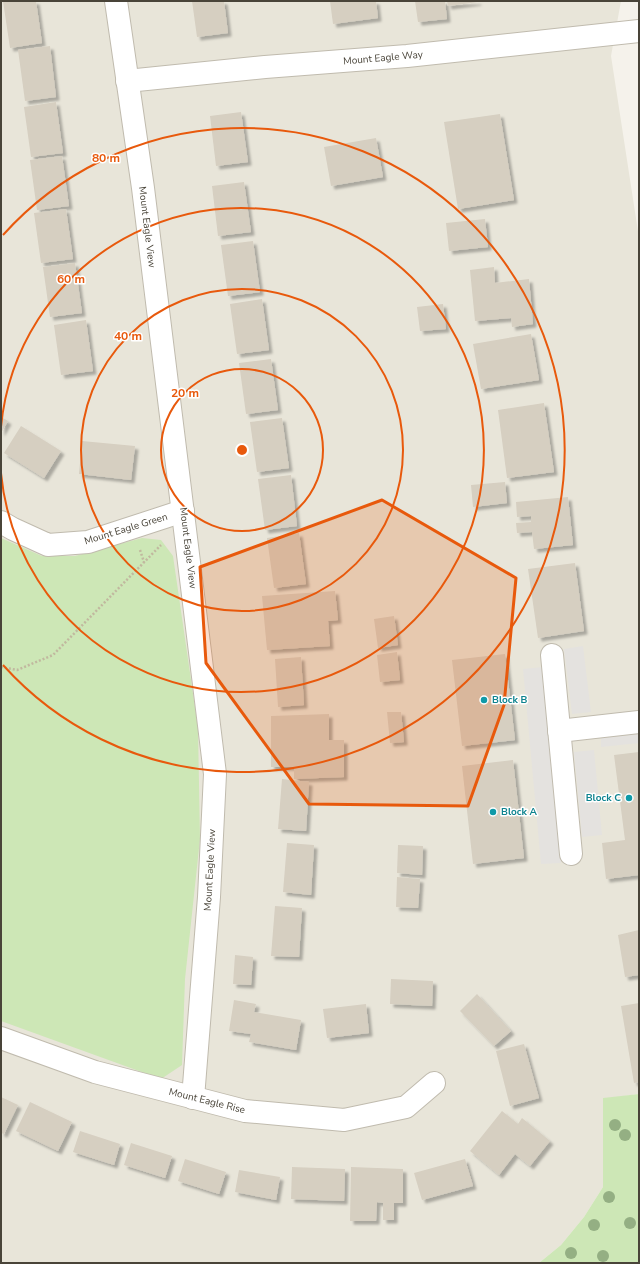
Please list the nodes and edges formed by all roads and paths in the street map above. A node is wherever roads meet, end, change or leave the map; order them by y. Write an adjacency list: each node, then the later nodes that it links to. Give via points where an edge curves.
1 (116, 1): 3 (street, Mount Eagle View)
2 (639, 31): 3 (street, Mount Eagle Way, via 407,56)
3 (127, 80): 4 (street, Mount Eagle View)
4 (183, 511): 5 (street, Mount Eagle Green, via 88,542 48,545); 14 (street, Mount Eagle View, via 215,774 210,897)
5 (1, 522)
6 (163, 543): 8 (path, via 53,655 17,670)
7 (552, 654): 10 (street)
8 (1, 667)
9 (639, 722): 10 (street)
10 (559, 730): 11 (street)
11 (571, 854)
12 (1, 1038): 14 (street, Mount Eagle Rise, via 94,1072)
13 (434, 1083): 14 (street, Mount Eagle Rise, via 406,1107 344,1120 245,1111)
14 (193, 1098)

